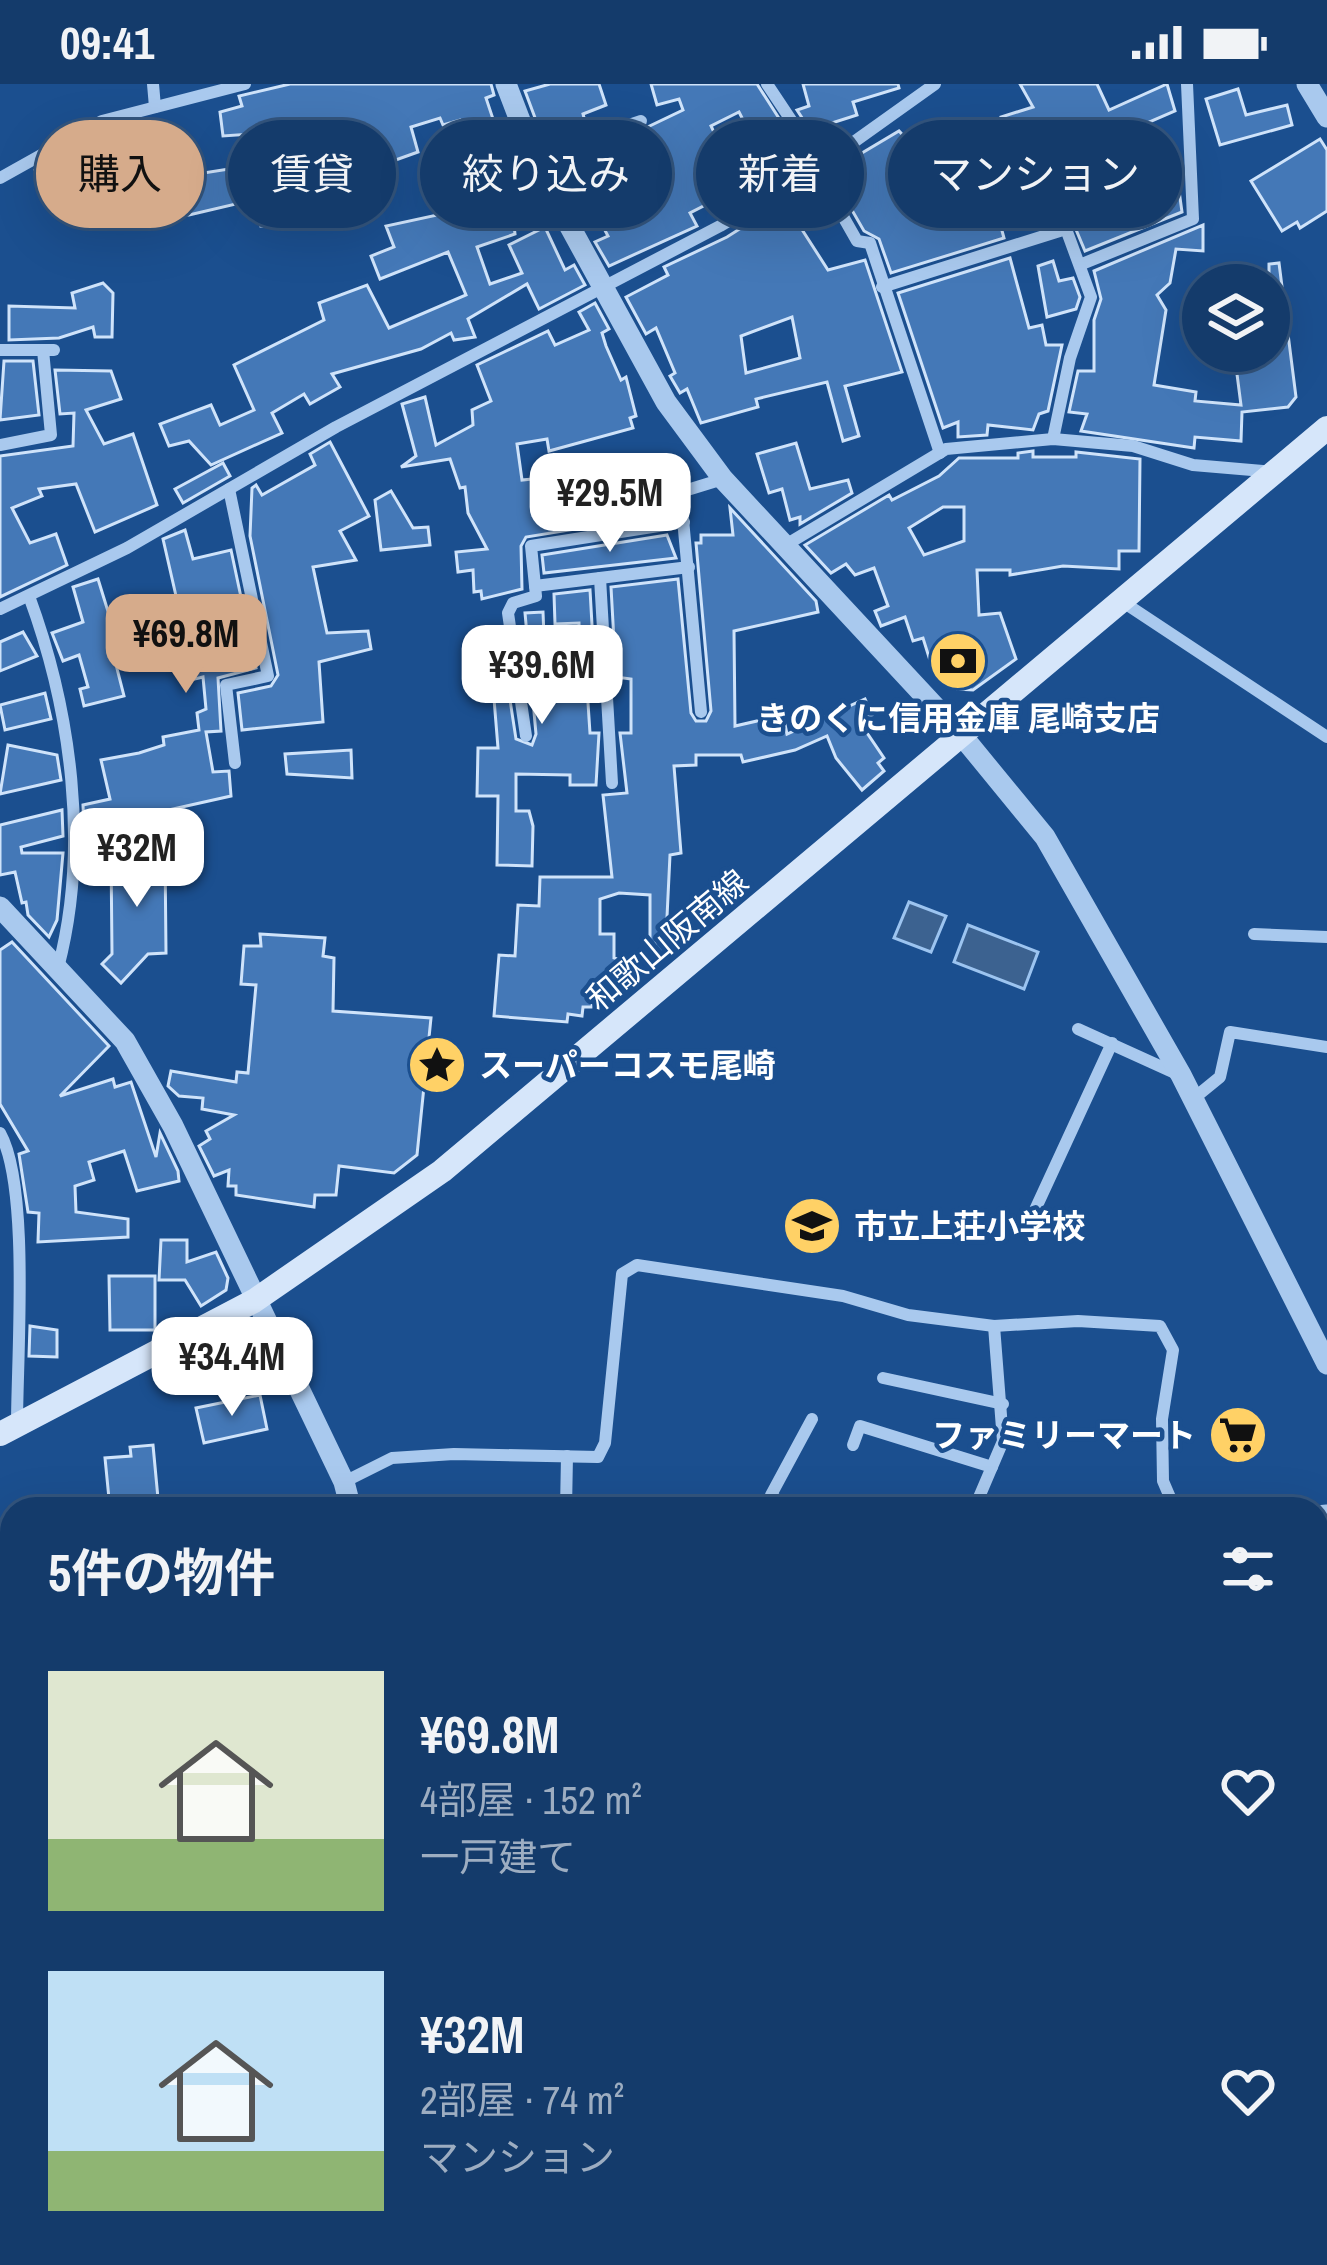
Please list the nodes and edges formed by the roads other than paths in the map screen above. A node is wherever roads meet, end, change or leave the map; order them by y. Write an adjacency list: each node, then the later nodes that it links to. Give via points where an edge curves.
1 (153, 84): 9 (street)
2 (245, 84): 8 (street)
3 (506, 84): 11 (street)
4 (767, 84): 12 (street)
5 (935, 84): 13 (street)
6 (1186, 84): 18 (street, via 1193,219)
7 (1307, 84): 10 (street)
8 (225, 87): 9 (street)
9 (155, 107): 14 (street, via 78,131)
10 (1327, 117)
11 (520, 120)
12 (790, 120)
13 (864, 135)
14 (0, 178)
15 (572, 228): 20 (street)
16 (711, 228): 20 (street)
17 (850, 228): 19 (street, via 857,241 870,243)
18 (1082, 264): 19 (street, via 1066,229); 23 (street, via 1091,297)
19 (882, 287): 25 (street)
20 (605, 288): 27 (street, via 666,402); 28 (street)
21 (0, 350): 24 (street, via 49,350 52,435)
22 (1327, 428): 26 (main road, 和歌山阪南線)
23 (1052, 439): 25 (street); 26 (street)
24 (0, 446)
25 (940, 453): 30 (street)
26 (1275, 472): 35 (main road, 和歌山阪南線)
27 (723, 479): 29 (street, via 682,494); 30 (street)
28 (229, 489): 34 (street); 41 (street, via 268,676 226,686)
29 (684, 522): 31 (street); 33 (street, via 534,542)
30 (784, 547): 39 (street)
31 (689, 567): 32 (street); 37 (street)
32 (600, 578): 33 (street); 42 (street)
33 (535, 586): 38 (street, via 536,596 508,613)
34 (29, 596): 36 (street); 46 (street, via 64,710 72,773)
35 (1123, 602): 39 (main road, 和歌山阪南線); 40 (street)
36 (0, 609)
37 (700, 712)
38 (526, 736)
39 (963, 737): 50 (street, via 1045,837); 54 (main road, 和歌山阪南線, via 442,1171)
40 (1327, 737)
41 (235, 763)
42 (612, 782)
43 (4, 917): 46 (street)
44 (1254, 934): 45 (street)
45 (1327, 937)
46 (58, 968): 54 (street, via 125,1041)
47 (1078, 1029): 48 (street)
48 (1112, 1043): 50 (street); 53 (street)
49 (1327, 1047): 51 (street, via 1230,1032 1220,1077)
50 (1181, 1076): 51 (street)
51 (1193, 1099): 56 (street)
52 (0, 1133): 60 (street, via 11,1153 15,1218)
53 (1034, 1212)
54 (254, 1301): 60 (main road, 和歌山阪南線); 64 (street)
55 (994, 1326): 58 (street); 62 (street, via 637,1265 622,1274 605,1443 598,1457); 69 (street, via 1160,1326 1173,1350 1162,1419)
56 (1327, 1364)
57 (883, 1378): 58 (street)
58 (1003, 1404): 63 (street, via 1003,1441)
59 (812, 1419): 67 (street)
60 (9, 1430)
61 (853, 1445): 63 (street, via 860,1426)
62 (567, 1456): 64 (street, via 392,1458); 66 (street)
63 (992, 1467): 68 (street)
64 (344, 1482): 65 (street)
65 (348, 1497)
66 (566, 1497)
67 (772, 1497)
68 (979, 1497)
69 (1169, 1497)

